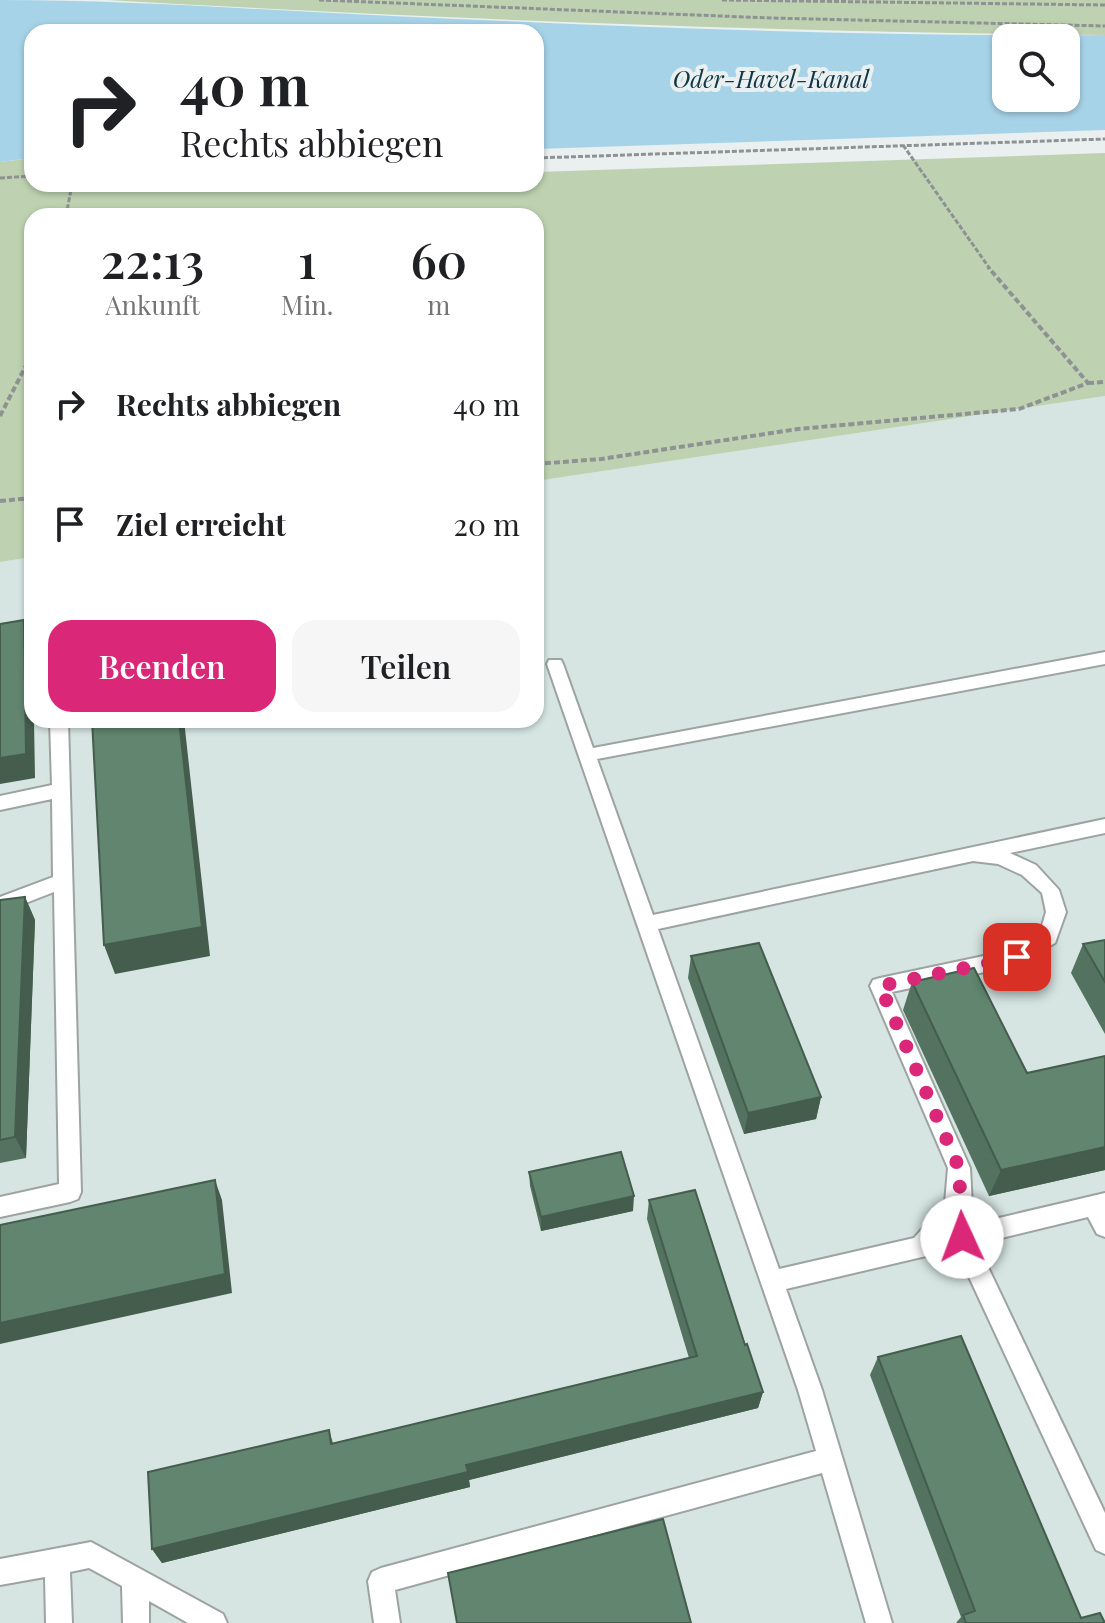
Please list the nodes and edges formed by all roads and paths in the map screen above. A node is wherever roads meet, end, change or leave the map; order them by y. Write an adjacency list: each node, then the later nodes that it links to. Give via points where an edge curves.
1 (319, 0): 5 (path)
2 (722, 0): 3 (path)
3 (976, 2): 4 (path)
4 (1105, 5)
5 (1105, 26)
6 (1105, 139): 7 (path)
7 (903, 145): 8 (path); 13 (path, via 975,252)
8 (544, 158)
9 (24, 176): 10 (path)
10 (0, 179)
11 (24, 370): 14 (path)
12 (1105, 382): 13 (path)
13 (1088, 383): 15 (path, via 1019,409 798,429)
14 (0, 416)
15 (544, 463)
16 (24, 499): 17 (path)
17 (0, 501)
18 (1105, 658): 21 (lane)
19 (555, 664): 21 (lane)
20 (59, 728): 22 (lane)
21 (587, 755): 28 (lane)
22 (61, 790): 23 (lane); 26 (lane)
23 (0, 803)
24 (1105, 826): 25 (lane)
25 (972, 854): 28 (lane); 29 (lane, via 1001,857 1029,870 1050,890 1056,912 1048,937 1017,957 880,986 959,1168)
26 (63, 881): 27 (lane); 31 (lane, via 70,1192)
27 (0, 905)
28 (646, 924): 35 (lane)
29 (961, 1192): 33 (lane); 34 (lane, via 941,1228)
30 (1099, 1204): 32 (lane); 33 (lane)
31 (0, 1207)
32 (1105, 1227)
33 (962, 1237): 34 (lane); 37 (lane)
34 (921, 1246): 35 (lane)
35 (771, 1282): 36 (lane)
36 (830, 1459): 44 (lane, via 381,1581); 45 (lane)
37 (1105, 1541)
38 (57, 1561): 39 (lane); 40 (lane, via 91,1555); 41 (lane)
39 (0, 1572)
40 (135, 1579): 42 (lane); 43 (lane)
41 (59, 1623)
42 (136, 1623)
43 (214, 1623)
44 (387, 1623)
45 (879, 1623)

